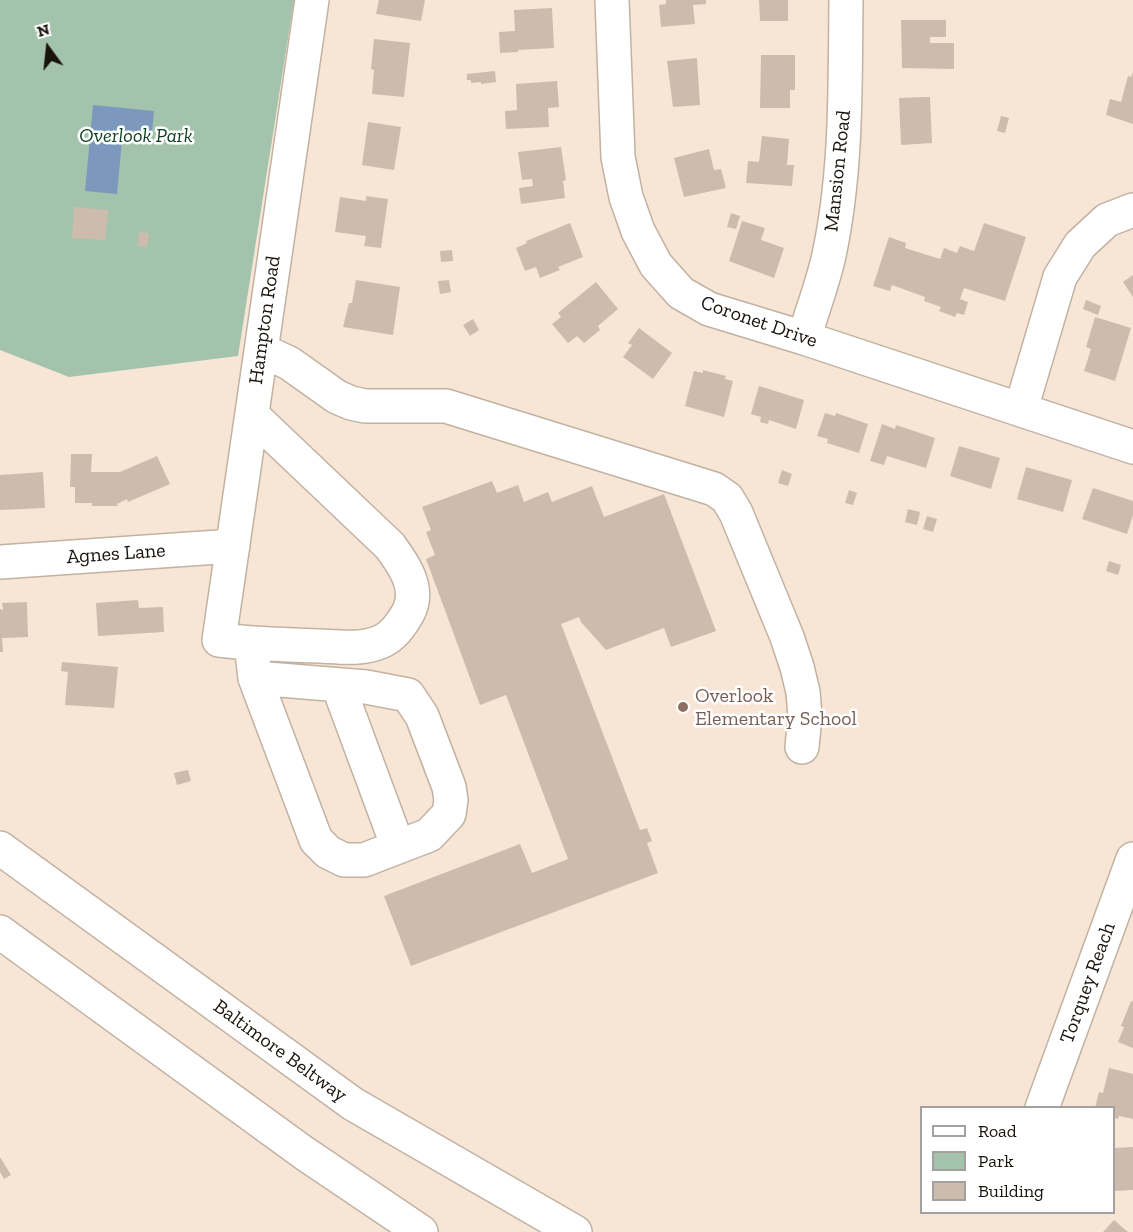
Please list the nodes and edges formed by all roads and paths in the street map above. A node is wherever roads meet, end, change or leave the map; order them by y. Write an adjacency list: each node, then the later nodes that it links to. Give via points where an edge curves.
1 (312, 0): 6 (main road, Hampton Road)
2 (612, 0): 5 (main road, Coronet Drive, via 618,157 626,197 656,265 681,293 709,309)
3 (846, 0): 5 (main road, Mansion Road, via 844,147 839,198 829,256)
4 (1133, 210): 7 (main road, via 1107,220 1080,245 1060,277)
5 (804, 338): 7 (main road, Coronet Drive)
6 (261, 350): 8 (main road, Hampton Road); 15 (main road, via 289,363 351,403 446,406 714,489 727,498 787,637 803,692 806,716)
7 (1021, 409): 9 (main road, Coronet Drive)
8 (252, 415): 10 (main road, Hampton Road); 12 (main road, via 390,546 406,568 412,586 411,607 406,617 382,642 363,647)
9 (1133, 447)
10 (233, 546): 11 (main road, Agnes Lane); 12 (main road, Hampton Road, via 219,640)
11 (0, 562)
12 (251, 644): 13 (main road)
13 (255, 678): 14 (main road); 16 (main road, via 316,840 344,860 364,860)
14 (338, 685): 16 (main road); 16 (main road, via 408,695 422,716 449,787 449,814 441,824 429,835)
15 (802, 747)
16 (398, 847)
17 (0, 848): 24 (main road, Baltimore Beltway, via 352,1104)
18 (1133, 859): 20 (main road, Torquey Reach)
19 (0, 932): 21 (main road)
20 (1042, 1106)
21 (304, 1153): 22 (main road); 23 (main road)
22 (405, 1232)
23 (421, 1232)
24 (575, 1232)

